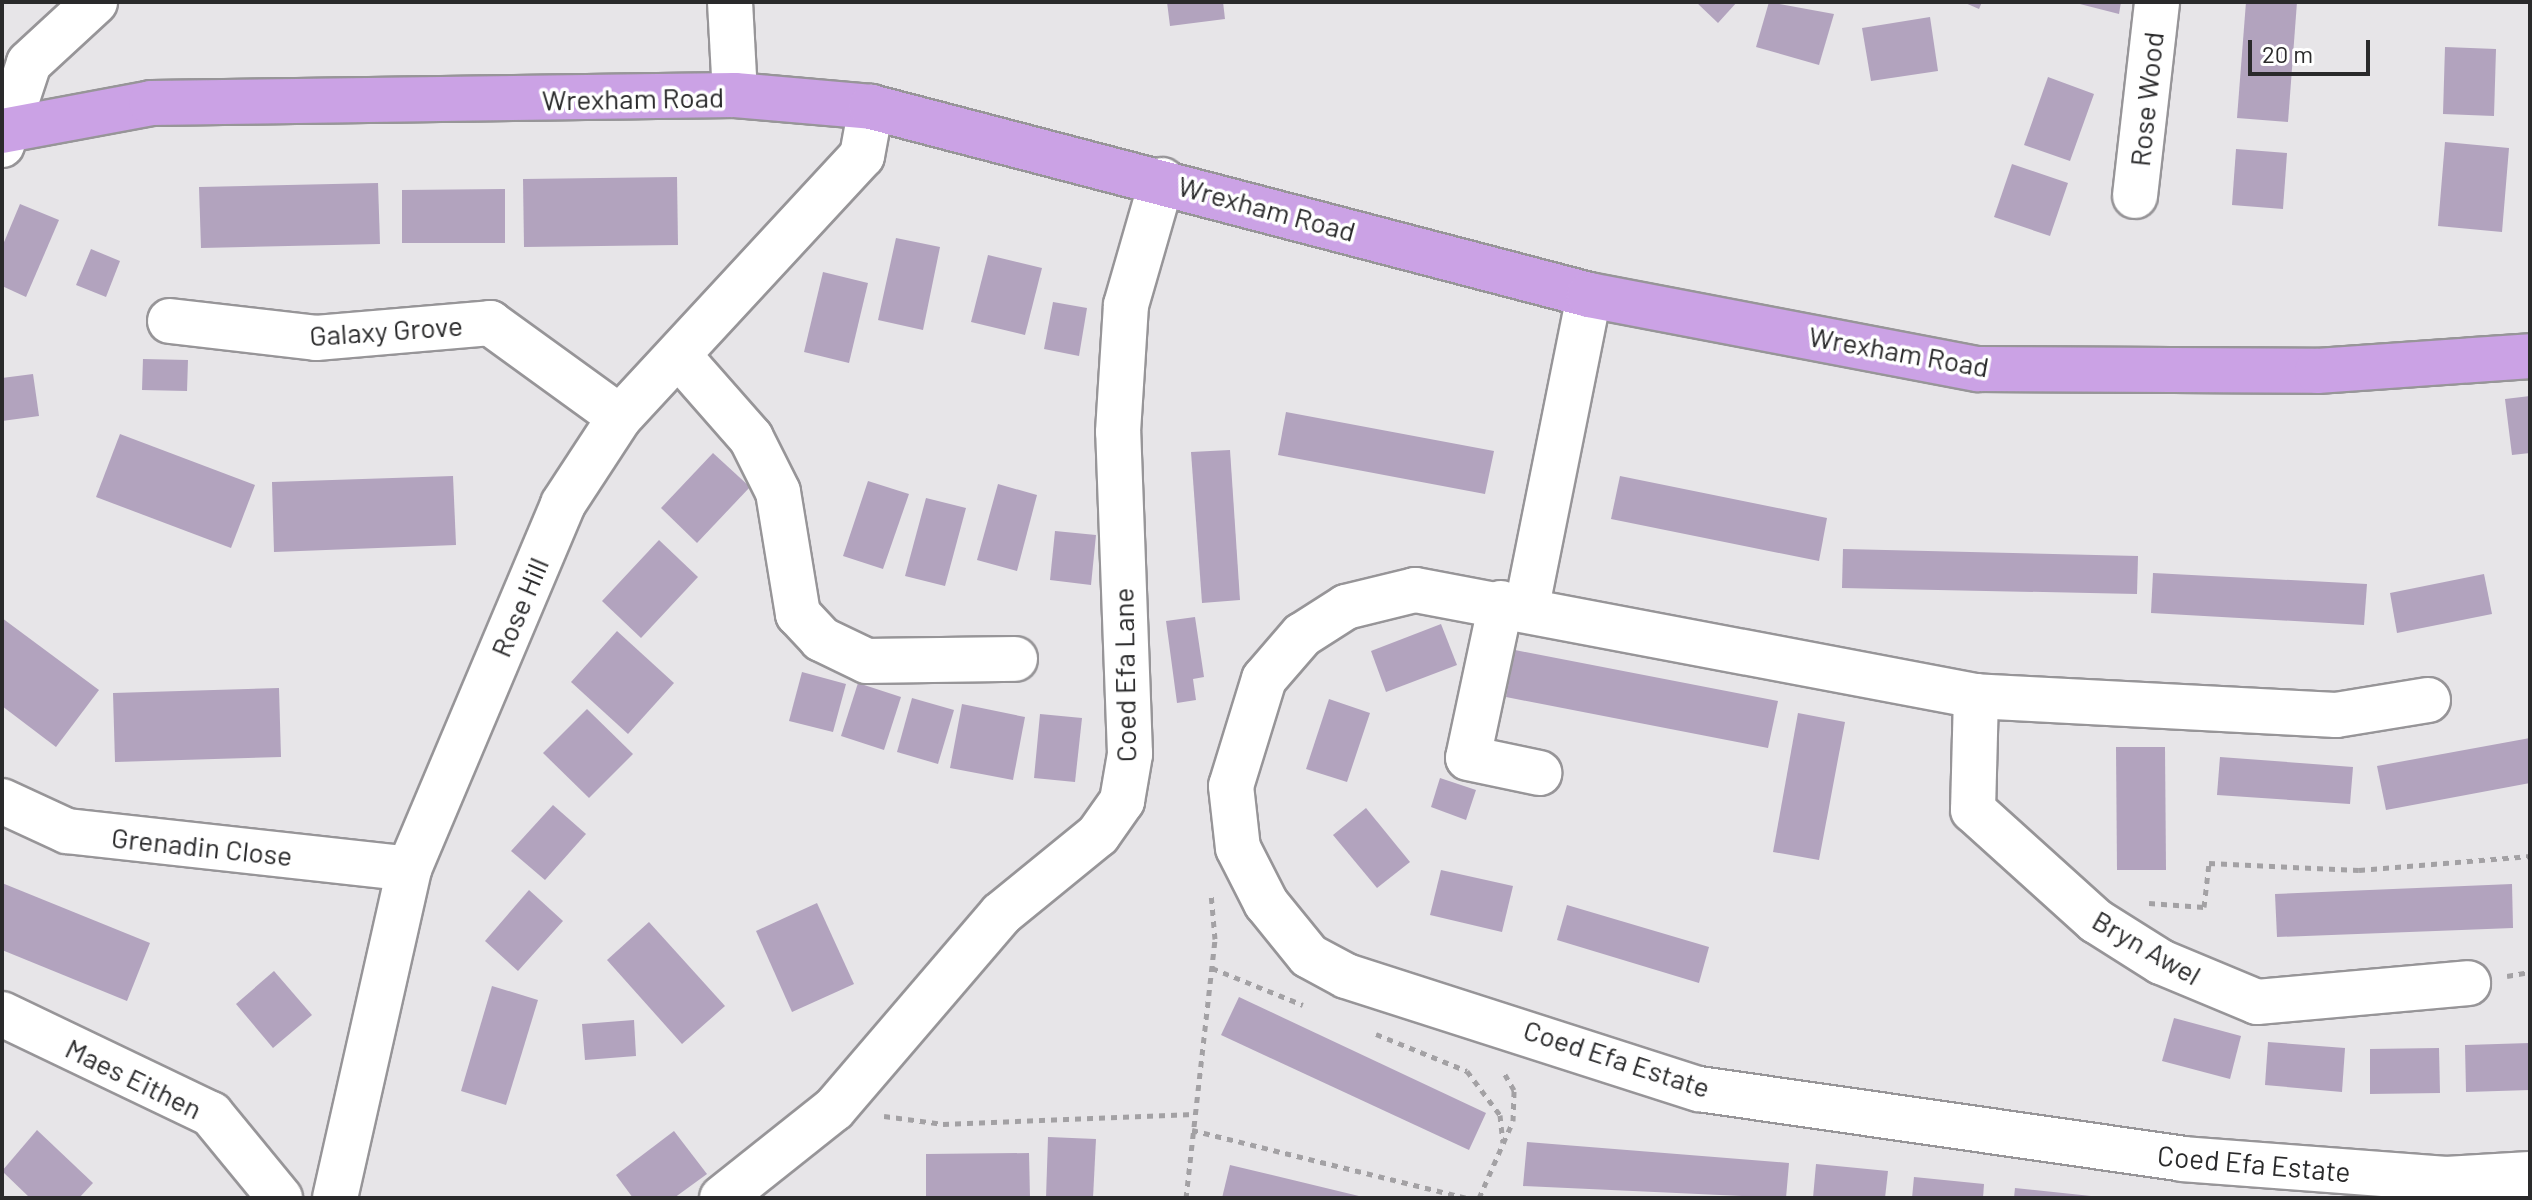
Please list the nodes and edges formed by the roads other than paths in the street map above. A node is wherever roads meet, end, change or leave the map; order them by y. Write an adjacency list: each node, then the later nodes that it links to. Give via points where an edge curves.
1 (95, 2): 6 (street, via 29,63)
2 (730, 2): 4 (street)
3 (2157, 2): 8 (street, Rose Wood)
4 (735, 95): 5 (main road, Wrexham Road); 6 (main road, Wrexham Road, via 151,103)
5 (871, 107): 7 (main road, Wrexham Road); 11 (street, Rose Hill, via 862,156)
6 (4, 135)
7 (1162, 180): 9 (main road, Wrexham Road); 27 (street, Coed Efa Lane, via 1126,305 1118,432 1130,754 1122,801 1098,835 1001,914 834,1109)
8 (2135, 196)
9 (1589, 295): 12 (main road, Wrexham Road, via 1978,369 2317,371); 14 (street)
10 (170, 321): 13 (street, Galaxy Grove, via 316,338 490,323)
11 (679, 356): 13 (street, Rose Hill); 15 (street, via 751,438 778,492 798,614 821,639 867,661)
12 (2530, 356)
13 (620, 417): 20 (street, Rose Hill, via 563,504)
14 (1514, 604): 16 (street, Coed Efa Estate); 18 (street, via 1468,758); 24 (street, Coed Efa Estate, via 1415,590 1346,607 1302,635 1264,679 1231,786 1238,848 1266,903 1309,956 1346,976 1699,1089 2182,1159)
15 (1015, 659)
16 (1976, 696): 17 (street, Coed Efa Estate, via 2336,715); 21 (street, Bryn Awel, via 1973,810 2096,921 2161,962 2257,1002)
17 (2428, 700)
18 (1539, 773)
19 (2, 801): 20 (street, Grenadin Close, via 67,831)
20 (409, 869): 26 (street, Rose Hill)
21 (2468, 983)
22 (2, 1014): 25 (street, Maes Eithen, via 211,1114)
23 (2530, 1174): 24 (street, Coed Efa Estate)
24 (2443, 1189)
25 (280, 1198)
26 (335, 1198)
27 (722, 1198)

